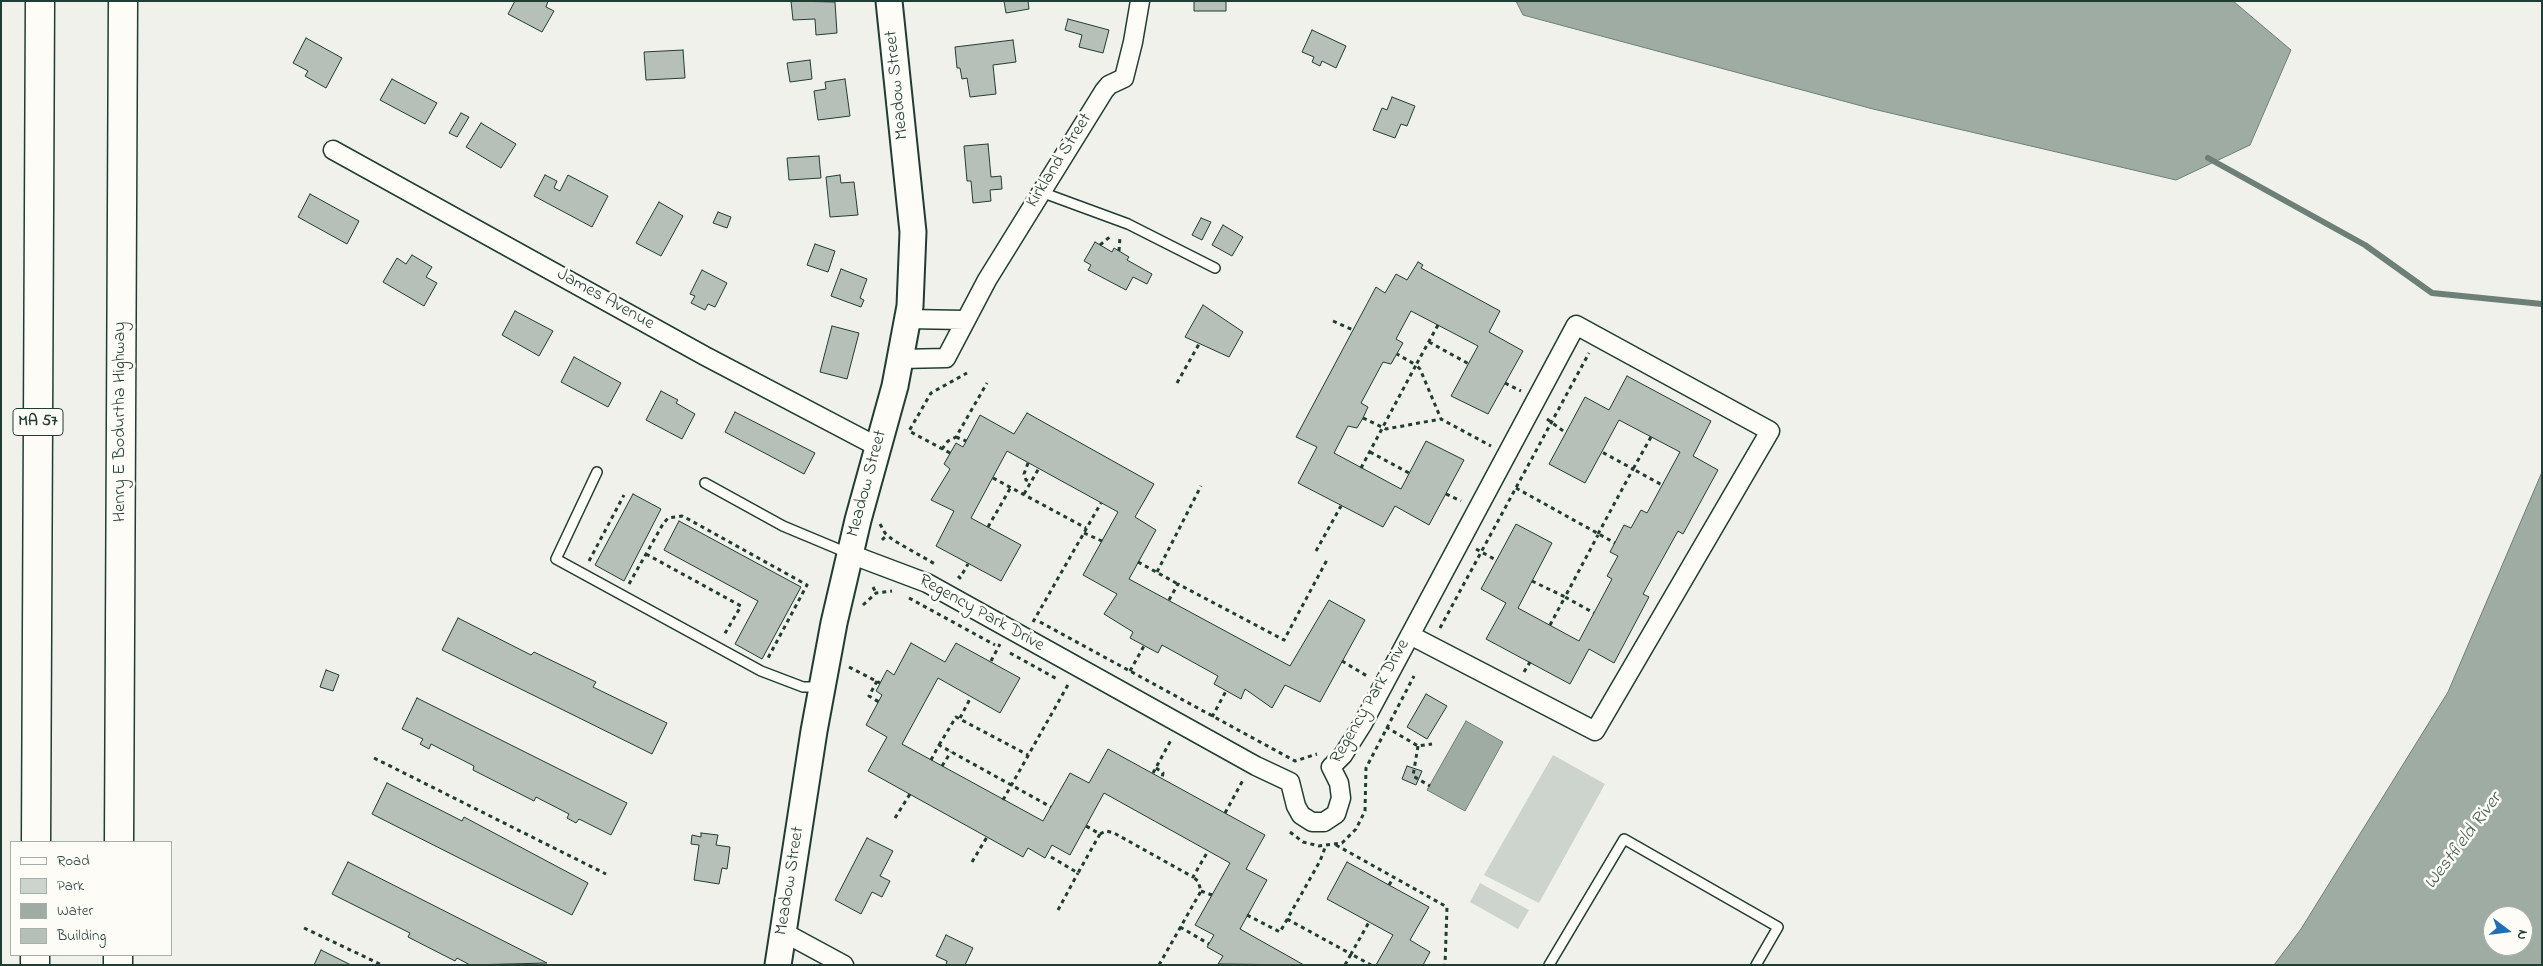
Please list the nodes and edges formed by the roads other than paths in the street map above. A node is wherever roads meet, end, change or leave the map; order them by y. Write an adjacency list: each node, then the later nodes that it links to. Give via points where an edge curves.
1 (40, 1): 17 (highway, MA 57)
2 (123, 1): 18 (highway, Henry E Bodurtha Highway)
3 (889, 1): 8 (street, Meadow Street, via 913,232)
4 (1140, 1): 6 (street, Kirkland Street, via 1124,78 1104,91)
5 (334, 150): 11 (street, James Avenue, via 705,356)
6 (1041, 192): 7 (lane, via 1128,224); 9 (street, Kirkland Street)
7 (1215, 268)
8 (908, 319): 9 (street); 10 (street, Meadow Street)
9 (964, 320): 10 (street, Kirkland Street, via 946,358)
10 (900, 359): 11 (street, Meadow Street)
11 (878, 447): 14 (street, Meadow Street)
12 (597, 472): 16 (lane, via 556,559 761,671 803,687)
13 (705, 483): 14 (lane, via 783,526)
14 (850, 554): 15 (street, Regency Park Drive, via 928,583 1260,769 1290,782 1300,815 1312,822 1330,820 1338,810 1342,792 1331,766 1350,746); 16 (street, Meadow Street)
15 (1410, 635): 15 (street, Regency Park Drive, via 1576,325 1770,431 1595,730)
16 (822, 687): 19 (street, Meadow Street)
17 (36, 841)
18 (119, 841)
19 (782, 932): 20 (street, Meadow Street); 21 (street)
20 (778, 965)
21 (844, 965)
22 (1549, 965): 23 (lane, via 1624,838 1778,927)
23 (1756, 965)

